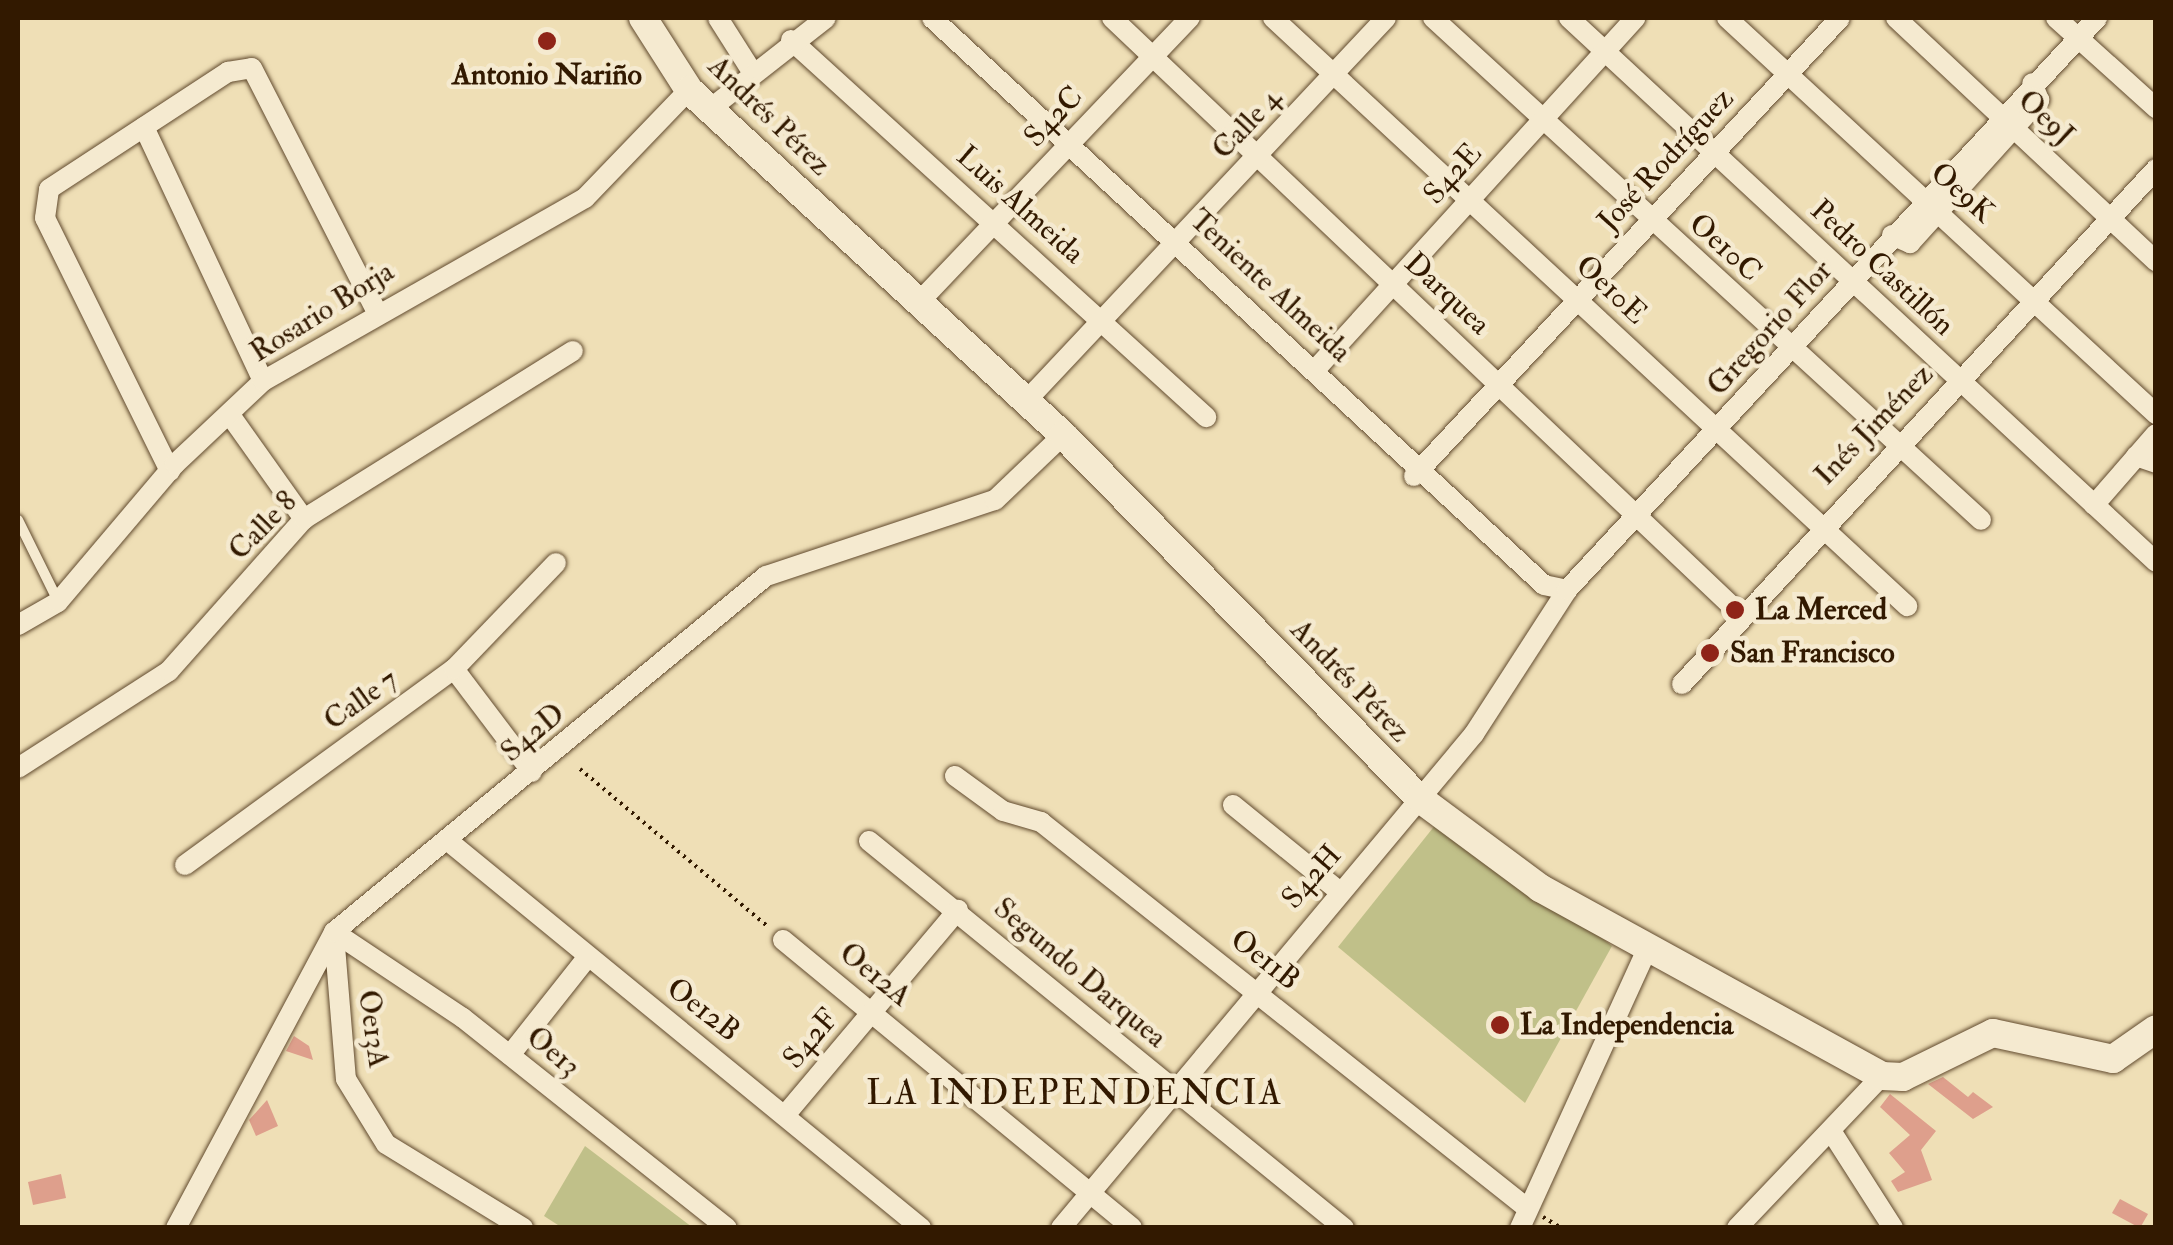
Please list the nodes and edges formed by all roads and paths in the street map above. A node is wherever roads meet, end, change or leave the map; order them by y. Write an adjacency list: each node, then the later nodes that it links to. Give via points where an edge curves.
1 (643, 18): 24 (street, Andrés Pérez)
2 (718, 18): 21 (street)
3 (826, 18): 18 (street, Rosario Borja)
4 (932, 18): 29 (street, Teniente Almeida)
5 (1112, 18): 20 (street, Darquea)
6 (1190, 18): 20 (street, S42C)
7 (1273, 18): 22 (street, Oe10E)
8 (1386, 18): 22 (street, Calle 4)
9 (1432, 18): 26 (street, Oe10C)
10 (1569, 18): 19 (street, Pedro Castillón)
11 (1636, 18): 19 (street, S42E)
12 (1727, 18): 23 (street, Oe9K)
13 (1840, 18): 23 (street, José Rodríguez)
14 (1896, 18): 27 (street, Oe9J)
15 (2056, 18): 17 (street)
16 (2097, 18): 17 (street, Gregorio Flor)
17 (2078, 38): 25 (street); 27 (street, Gregorio Flor, via 2032,83)
18 (791, 40): 21 (street, Rosario Borja); 37 (street, Luis Almeida)
19 (1605, 51): 26 (street, S42E); 30 (street, Pedro Castillón)
20 (1149, 60): 29 (street, S42C); 31 (street, Darquea)
21 (751, 70): 24 (street, Rosario Borja)
22 (1334, 74): 31 (street, Calle 4); 33 (street, Oe10E)
23 (1786, 75): 30 (street, José Rodríguez); 34 (street, Oe9K)
24 (699, 100): 43 (street, Andrés Pérez); 45 (street, Rosario Borja, via 585,198)
25 (2156, 108)
26 (1544, 118): 33 (street, S42E); 36 (street, Oe10C)
27 (2007, 122): 34 (street, Gregorio Flor); 35 (street, Oe9J)
28 (144, 127): 45 (street, via 228,72 252,68); 51 (street); 62 (street, via 41,203)
29 (1071, 142): 37 (street, S42C); 38 (street, Teniente Almeida)
30 (1714, 153): 36 (street, José Rodríguez); 40 (street, Pedro Castillón)
31 (1257, 155): 38 (street, Calle 4); 41 (street, Darquea)
32 (2156, 170): 35 (street, Inés Jiménez)
33 (1471, 199): 41 (street, S42E); 44 (street, Oe10E)
34 (1931, 204): 40 (street, Gregorio Flor); 42 (street, Oe9K)
35 (2110, 218): 39 (street, Oe9J); 42 (street, Inés Jiménez)
36 (1651, 221): 44 (street, José Rodríguez); 47 (street, Oe10C)
37 (996, 222): 43 (street, S42C); 46 (street, Luis Almeida)
38 (1180, 243): 46 (street, Calle 4); 49 (street, Teniente Almeida)
39 (2156, 261)
40 (1852, 282): 47 (street, Gregorio Flor); 50 (street, Pedro Castillón)
41 (1392, 285): 49 (street, S42E); 52 (street, Darquea)
42 (2033, 299): 50 (street, Inés Jiménez); 55 (street, Oe9K)
43 (921, 300): 53 (street, Andrés Pérez)
44 (1577, 300): 52 (street, José Rodríguez); 57 (street, Oe10E)
45 (376, 310): 51 (street, Rosario Borja)
46 (1104, 323): 53 (street, Calle 4); 56 (street, Luis Almeida)
47 (1791, 348): 57 (street, Gregorio Flor); 60 (street, Oe10C)
48 (574, 351): 66 (street, Calle 8)
49 (1315, 370): 63 (street, Teniente Almeida)
50 (1959, 380): 60 (street, Inés Jiménez); 64 (street, Pedro Castillón)
51 (263, 381): 54 (street, Rosario Borja)
52 (1500, 383): 63 (street, José Rodríguez); 65 (street, Darquea)
53 (1027, 400): 59 (street, Andrés Pérez)
54 (230, 414): 62 (street, Rosario Borja); 66 (street)
55 (2156, 414)
56 (1206, 418)
57 (1719, 430): 65 (street, Gregorio Flor); 69 (street, Oe10E)
58 (2156, 434): 61 (street)
59 (1064, 435): 81 (street, S42D, via 978,508 766,576); 83 (street, Andrés Pérez)
60 (1896, 444): 68 (street, Oe10C); 69 (street, Inés Jiménez)
61 (2146, 460): 64 (street)
62 (170, 471): 73 (street, Rosario Borja)
63 (1418, 472): 72 (street, Teniente Almeida, via 1544,584)
64 (2094, 505): 70 (street, Pedro Castillón)
65 (1637, 513): 72 (street, Gregorio Flor); 75 (street, Darquea)
66 (304, 519): 79 (street, Calle 8, via 169,671)
67 (18, 520): 73 (lane)
68 (1980, 520)
69 (1821, 524): 74 (street, Oe10E); 75 (street, Inés Jiménez)
70 (2156, 562)
71 (556, 564): 77 (street, Calle 7)
72 (1568, 590): 83 (street, S42H, via 1503,693)
73 (58, 602): 76 (street, Rosario Borja)
74 (1907, 606)
75 (1741, 615): 78 (street, Inés Jiménez)
76 (18, 624)
77 (454, 669): 81 (street); 87 (street, Calle 7)
78 (1682, 684)
79 (18, 768)
80 (580, 769): 91 (path)
81 (532, 772): 85 (street, S42D)
82 (956, 776): 94 (street, Oe11B, via 1004,811 1041,822)
83 (1418, 798): 88 (street, S42H); 92 (street, Andrés Pérez, via 1500,861)
84 (1233, 805): 88 (street)
85 (447, 840): 90 (street, S42D); 93 (street, Oe12B)
86 (869, 842): 89 (street, Segundo Darquea)
87 (185, 865)
88 (1339, 891): 94 (street, S42H)
89 (958, 910): 95 (street, S42F); 99 (street, Segundo Darquea)
90 (334, 932): 97 (street, Oe13); 104 (street, S42D); 105 (street, Oe13A, via 346,1079 386,1144)
91 (783, 940): 95 (street, Oe12A)
92 (1646, 951): 98 (street, Andrés Pérez); 103 (street)
93 (587, 958): 97 (street); 100 (street, Oe12B)
94 (1255, 990): 99 (street, S42H); 103 (street, Oe11B)
95 (873, 1012): 100 (street, S42F); 102 (street, Oe12A)
96 (2156, 1028): 98 (street, via 2114,1058 1993,1033 1903,1077)
97 (510, 1055): 106 (street, Oe13)
98 (1882, 1076): 101 (street)
99 (1177, 1093): 102 (street, S42H); 110 (street, Segundo Darquea)
100 (786, 1114): 107 (street, Oe12B)
101 (1833, 1134): 111 (street); 112 (street)
102 (1091, 1191): 108 (street, S42H); 109 (street, Oe12A)
103 (1524, 1218)
104 (176, 1228)
105 (523, 1228)
106 (727, 1228)
107 (920, 1228)
108 (1061, 1228)
109 (1132, 1228)
110 (1344, 1228)
111 (1738, 1228)
112 (1893, 1228)

